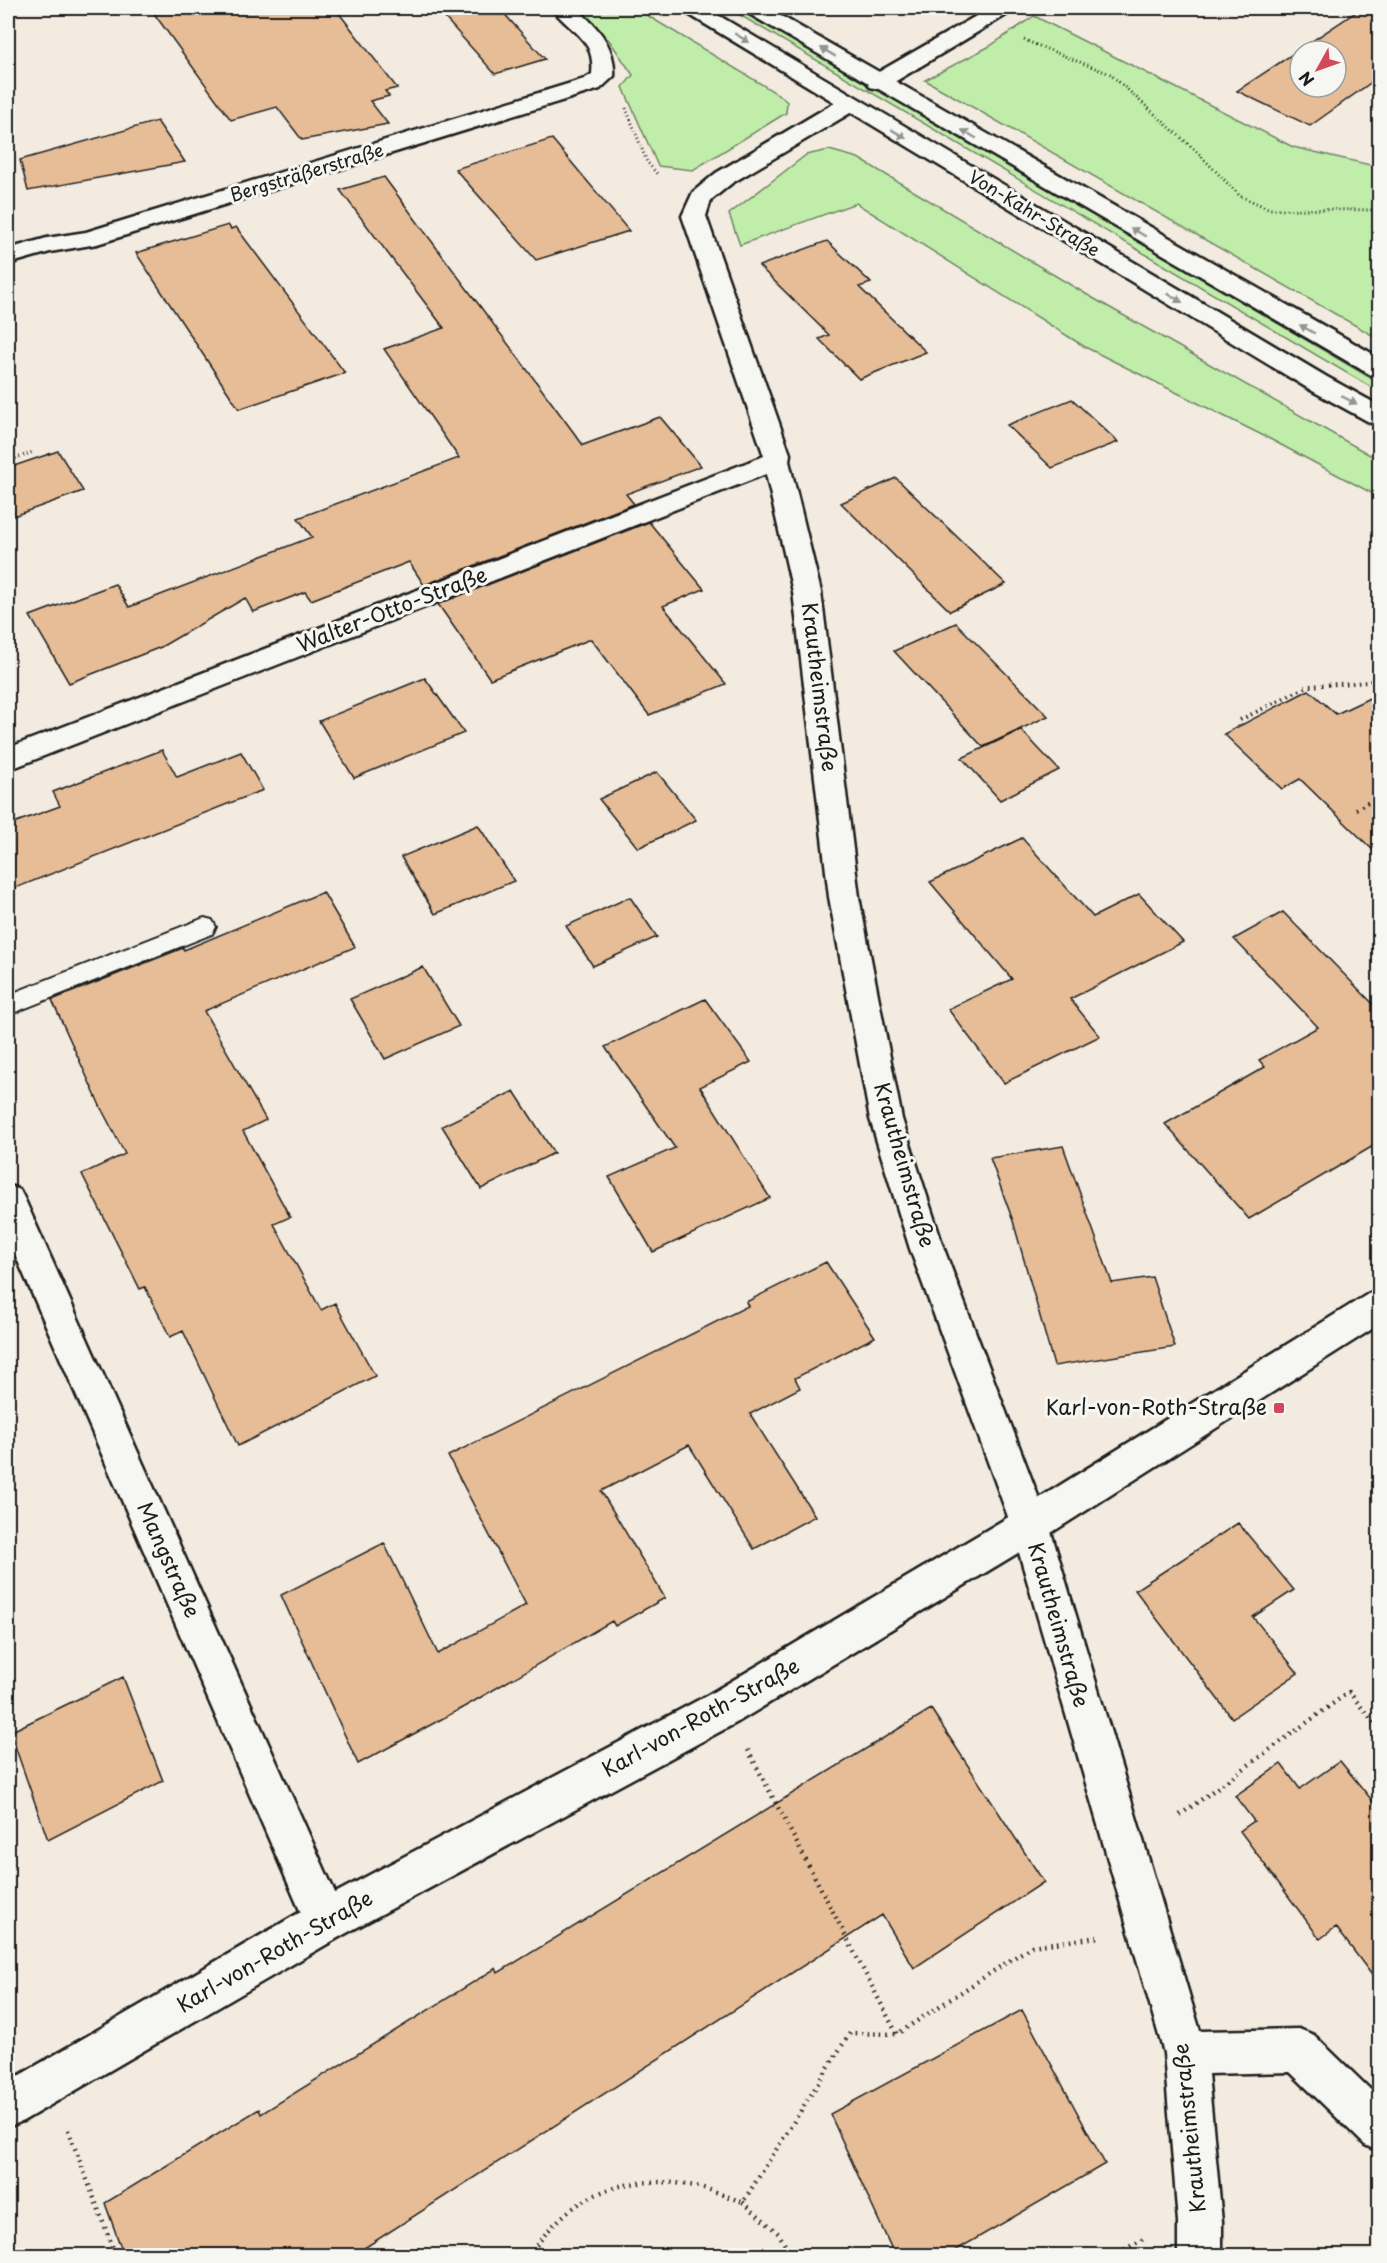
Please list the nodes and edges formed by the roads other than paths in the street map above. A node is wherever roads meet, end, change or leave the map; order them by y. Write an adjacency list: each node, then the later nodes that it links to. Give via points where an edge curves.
1 (563, 8): 7 (street, Bergsträßerstraße, via 601,48 606,63 603,76 579,90 88,239 47,245)
2 (692, 8): 6 (street, Von-Kahr-Straße, one-way to 6)
3 (753, 8): 5 (street, Von-Kahr-Straße, one-way to 3)
4 (1004, 8): 5 (street)
5 (879, 82): 8 (street, Von-Kahr-Straße, one-way to 5)
6 (849, 104): 9 (street, Von-Kahr-Straße, one-way to 9); 10 (street, Krautheimstraße, via 724,178 701,197 694,216)
7 (8, 257)
8 (1380, 369)
9 (1380, 417)
10 (776, 460): 11 (street, Walter-Otto-Straße); 16 (street, Krautheimstraße, via 807,592 844,897 886,1119 927,1249)
11 (8, 759)
12 (204, 927): 13 (lane)
13 (8, 1005)
14 (8, 1200): 17 (street, Mangstraße)
15 (1380, 1305): 16 (street, Karl-von-Roth-Straße)
16 (1030, 1525): 17 (street, Karl-von-Roth-Straße, via 722,1709); 18 (street, Krautheimstraße)
17 (326, 1921): 19 (street, Karl-von-Roth-Straße)
18 (1185, 2053): 20 (street, via 1299,2050); 21 (street, Krautheimstraße)
19 (8, 2106)
20 (1380, 2130)
21 (1200, 2256)

